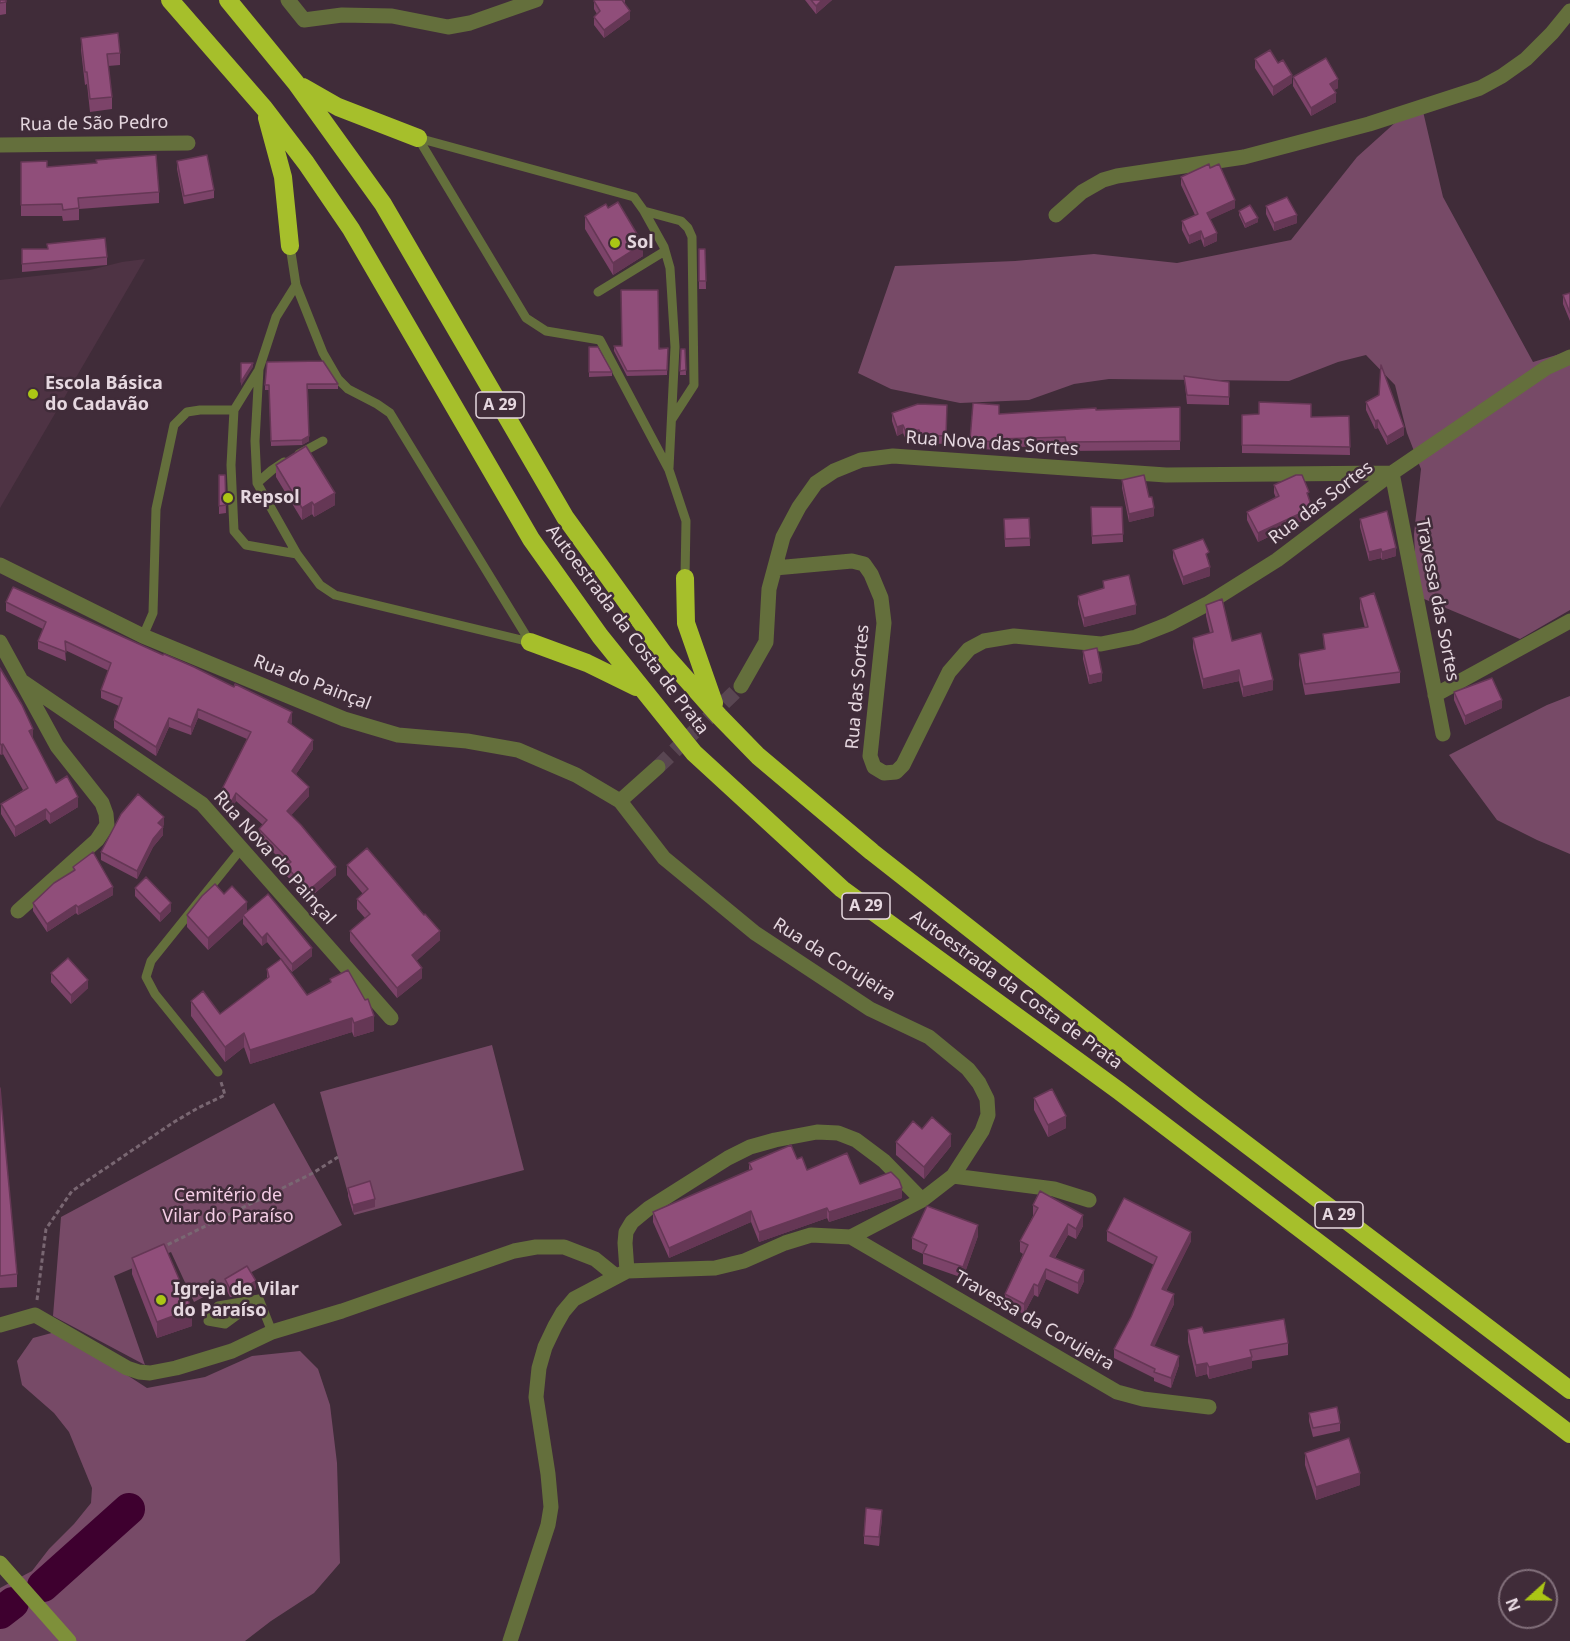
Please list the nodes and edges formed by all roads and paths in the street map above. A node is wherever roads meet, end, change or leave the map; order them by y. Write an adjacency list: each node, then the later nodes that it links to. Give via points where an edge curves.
1 (170, 0): 7 (highway, Autoestrada da Costa de Prata / A 29)
2 (228, 0): 6 (highway, Autoestrada da Costa de Prata / A 29)
3 (288, 0): 4 (street, via 304,20 342,15 392,16 448,27)
4 (537, 0)
5 (1570, 11): 12 (street, via 1526,59 1480,88 1369,124 1244,157 1103,180 1082,192)
6 (296, 83): 8 (highway, via 338,107); 37 (highway, Autoestrada da Costa de Prata / A 29, via 383,204 565,517 664,654)
7 (264, 108): 13 (highway, via 283,177); 35 (highway, Autoestrada da Costa de Prata / A 29, via 351,229 531,539)
8 (418, 138): 11 (lane, via 634,197); 22 (lane, via 526,318 546,331 600,340)
9 (188, 143): 10 (street, Rua de São Pedro)
10 (0, 144)
11 (644, 211): 14 (lane); 20 (lane, via 681,221 692,237 694,385)
12 (1056, 216)
13 (290, 246): 15 (lane)
14 (665, 251): 16 (lane); 20 (lane, via 670,268 675,347)
15 (296, 285): 18 (lane, via 276,317); 32 (lane, via 323,353 338,379 390,413)
16 (598, 292)
17 (1570, 357): 23 (street, via 1546,368)
18 (259, 369): 19 (lane); 24 (lane)
19 (234, 410): 25 (lane, via 234,531 246,545); 30 (lane, via 187,412 174,425 156,509 153,613)
20 (671, 422): 22 (lane)
21 (323, 441): 24 (lane)
22 (669, 470): 28 (lane, via 686,520)
23 (1392, 473): 27 (street, Rua Nova das Sortes, via 1166,475 893,456 861,460 816,483 783,537); 27 (street, Rua das Sortes, via 1277,560 1169,624 1136,637 1101,644 1014,636 984,641 969,649 949,672 896,772 884,773 874,768 870,756 884,622 881,598 871,574 864,564 852,561); 36 (street, Travessa das Sortes)
24 (257, 483): 25 (lane)
25 (297, 554): 32 (lane, via 320,585 335,596)
26 (0, 565): 30 (street, Rua do Painçal)
27 (775, 568): 34 (street, Rua Nova das Sortes, via 769,589 766,642)
28 (686, 578): 37 (highway, via 686,623)
29 (1570, 621): 36 (street)
30 (143, 636): 40 (street, Rua do Painçal, via 344,719 398,735 518,750 576,775)
31 (0, 642): 33 (street)
32 (530, 642): 35 (highway)
33 (23, 682): 41 (street, Rua Nova do Painçal, via 202,804); 42 (street, via 57,746 102,803 107,825 97,840)
34 (741, 686)
35 (641, 689): 58 (highway, Autoestrada da Costa de Prata / A 29, via 694,753 842,889 1119,1091)
36 (1435, 695): 38 (street, Travessa das Sortes)
37 (719, 716): 56 (highway, Autoestrada da Costa de Prata / A 29, via 758,756 890,867 1193,1104)
38 (1443, 734)
39 (657, 767): 40 (street)
40 (620, 801): 46 (street, Rua da Corujeira, via 664,858 755,933 870,1009 929,1037 968,1069 987,1099 988,1115)
41 (241, 849): 43 (street, Rua Nova do Painçal); 44 (lane, via 151,961 146,977 155,994)
42 (18, 911)
43 (391, 1018)
44 (218, 1072): 53 (path, via 225,1095 174,1122 72,1191 46,1228)
45 (338, 1157): 50 (path)
46 (953, 1176): 47 (street, Rua da Corujeira); 48 (street, via 1054,1189)
47 (922, 1200): 49 (street, Rua da Corujeira); 51 (street, via 877,1155 856,1140 838,1133 817,1132 775,1140 728,1158 632,1222 626,1232)
48 (1089, 1200)
49 (851, 1237): 51 (street, via 811,1235 715,1268); 57 (street, Travessa da Corujeira, via 1117,1392)
50 (160, 1248)
51 (622, 1273): 55 (street, via 564,1247 536,1247); 61 (street, via 574,1299 545,1347 536,1397 551,1507)
52 (259, 1299): 52 (lane, via 218,1306 208,1321 225,1324); 55 (lane)
53 (35, 1315): 54 (street); 55 (street, via 139,1372 176,1368 232,1351)
54 (0, 1325)
55 (272, 1332)
56 (1570, 1390)
57 (1209, 1407)
58 (1570, 1434)
59 (0, 1563): 60 (main road)
60 (69, 1641)
61 (510, 1641)

